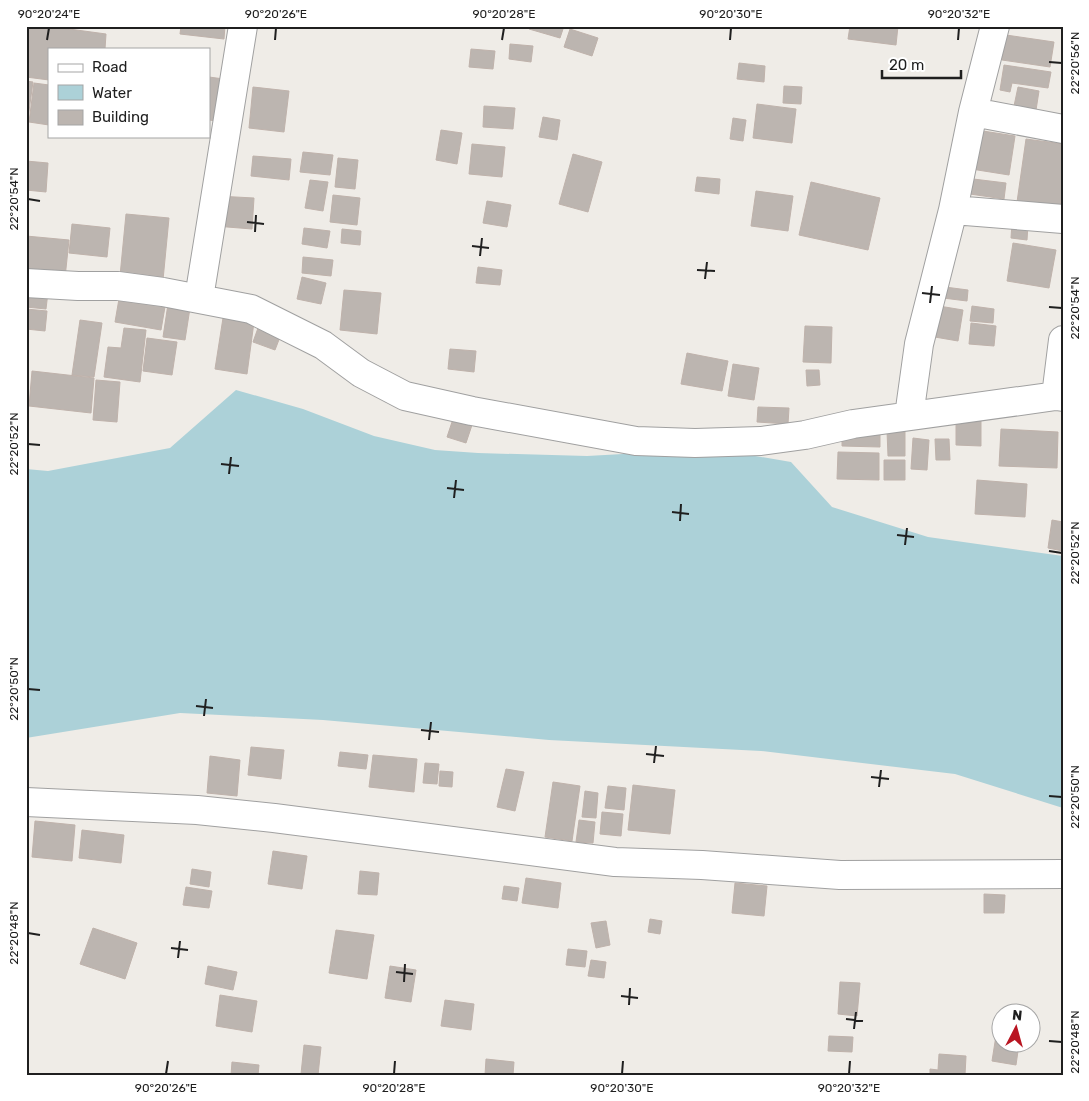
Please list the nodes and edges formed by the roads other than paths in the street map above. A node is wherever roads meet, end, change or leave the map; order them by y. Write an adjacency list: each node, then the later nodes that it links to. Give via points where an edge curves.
1 (243, 26): 8 (street)
2 (995, 26): 3 (street)
3 (973, 112): 4 (street); 5 (street)
4 (1063, 129)
5 (952, 210): 6 (street); 11 (street, via 919,344)
6 (1063, 219)
7 (26, 283): 8 (street, via 118,286)
8 (199, 298): 11 (street, via 251,309 323,345 360,373 405,396 636,441 762,441)
9 (1063, 340): 10 (street)
10 (1059, 397): 11 (street)
11 (909, 416)
12 (26, 802): 13 (street, via 197,810 615,862 840,875)
13 (1063, 874)

